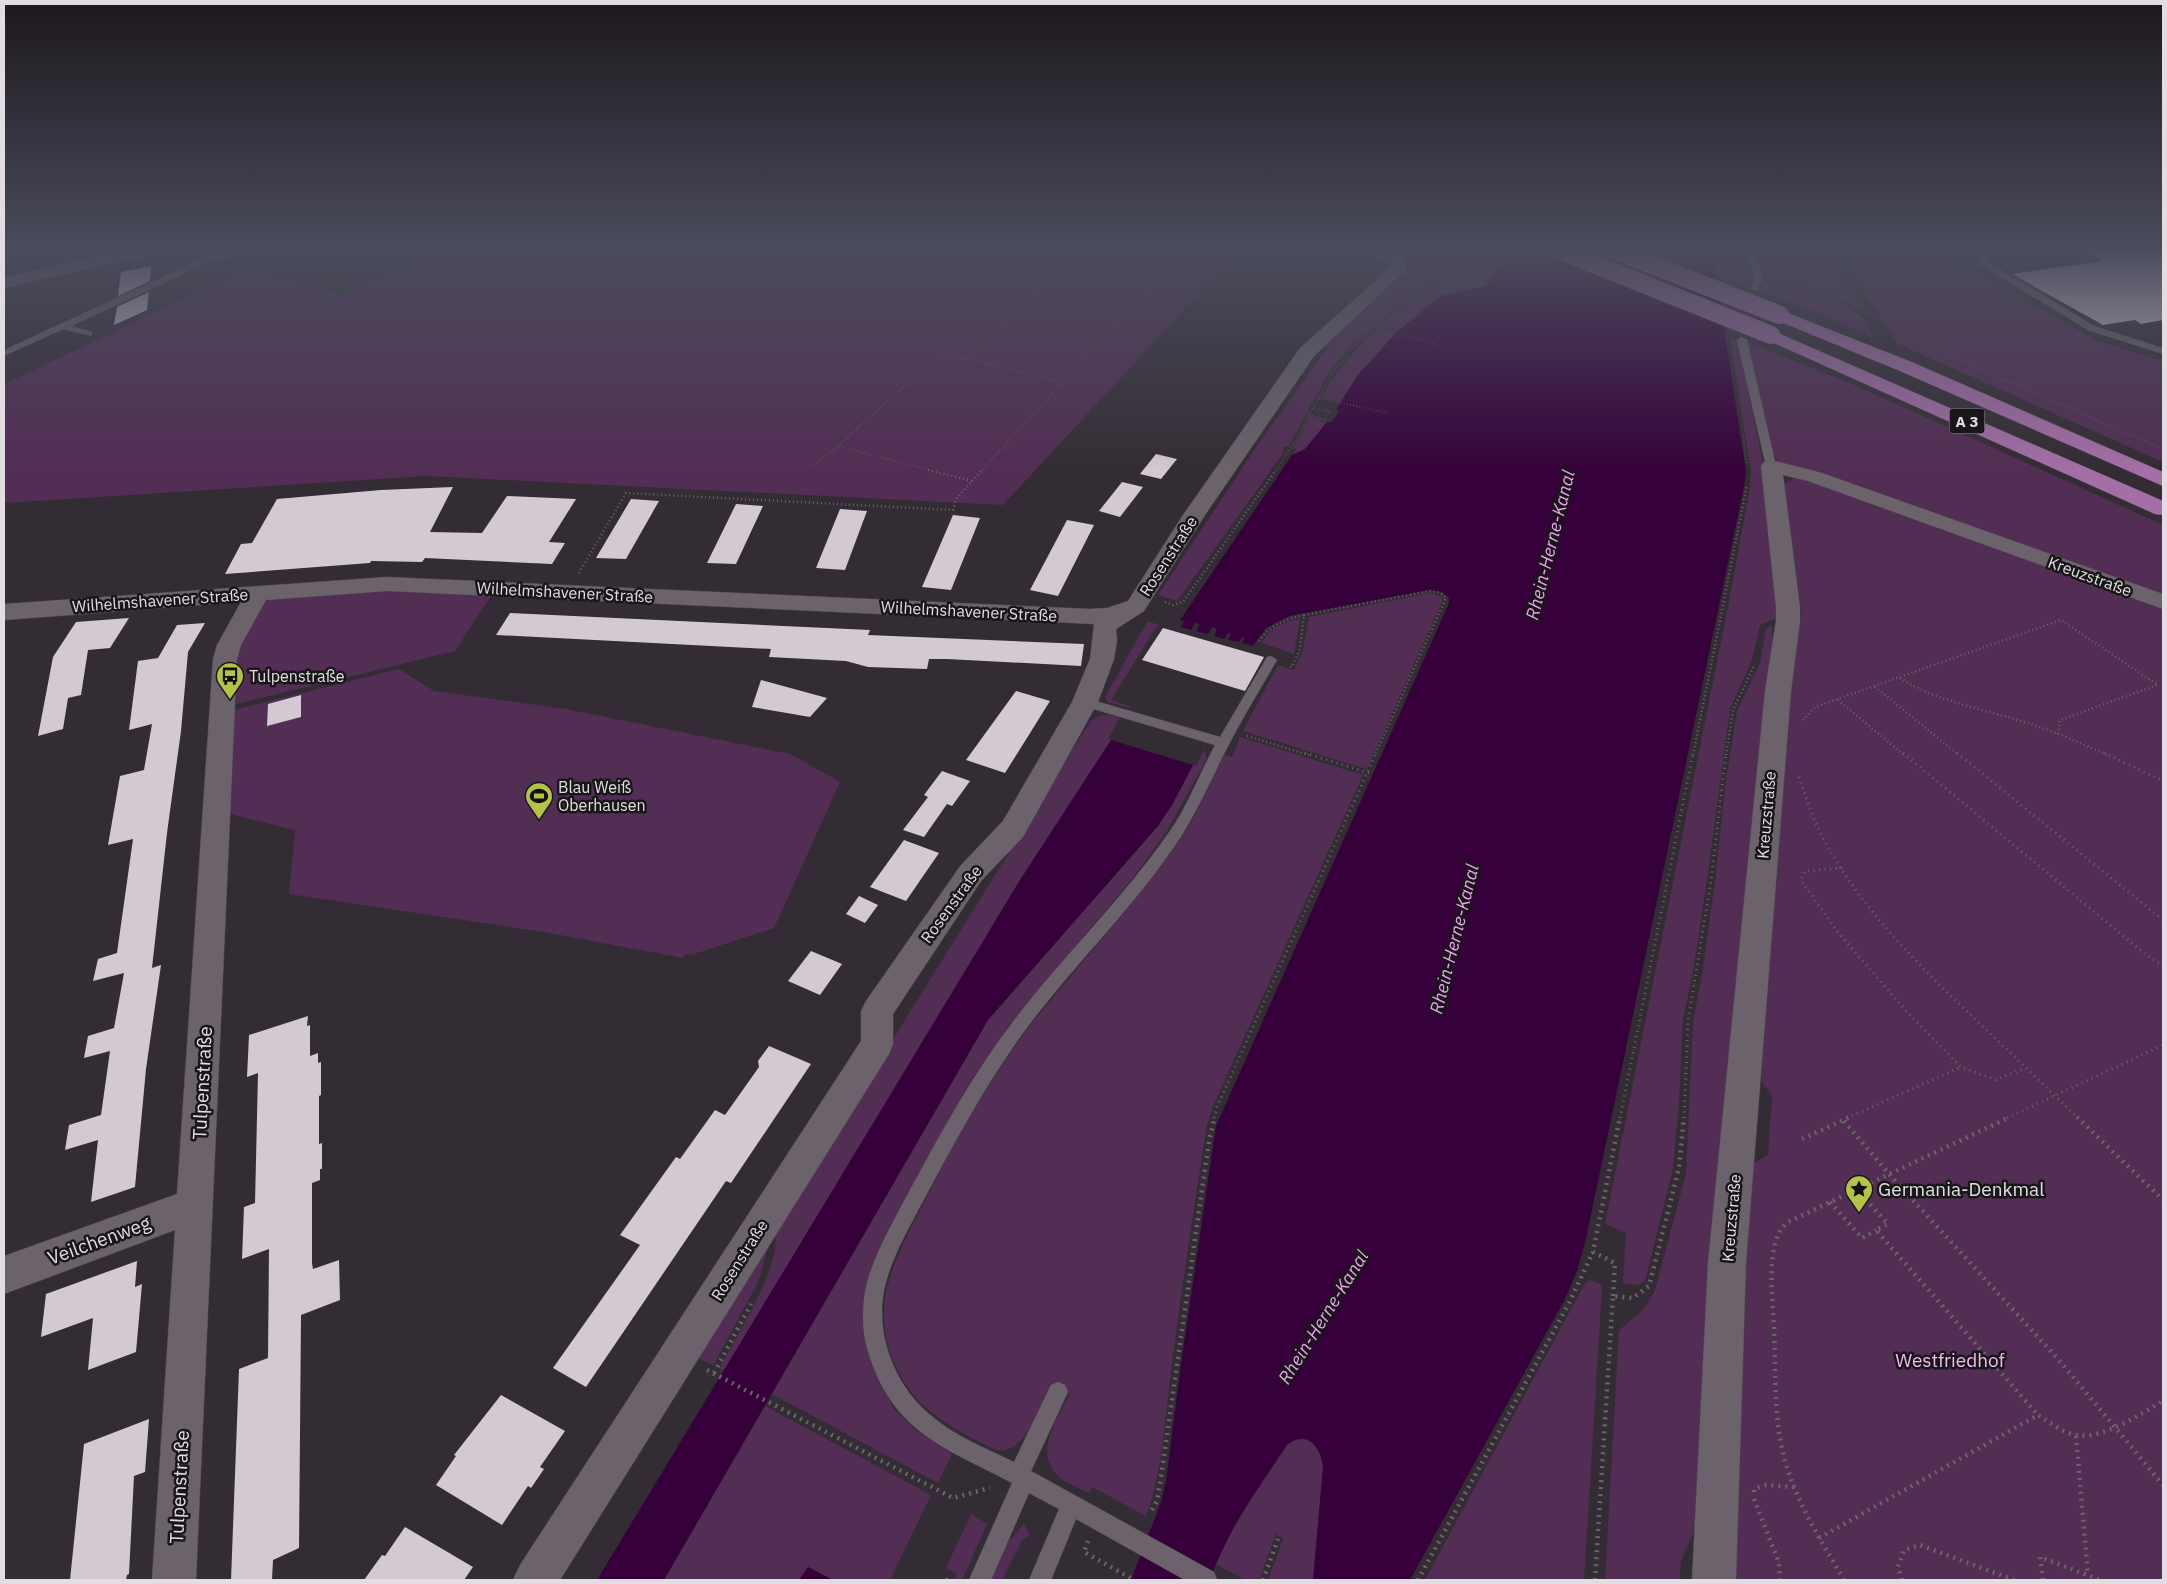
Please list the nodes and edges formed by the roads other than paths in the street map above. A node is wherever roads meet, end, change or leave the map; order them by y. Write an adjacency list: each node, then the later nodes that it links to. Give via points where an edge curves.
1 (69, 323): 6 (lane)
2 (1339, 323): 16 (street, Rosenstraße, via 1307,352 1194,515 1136,606)
3 (1741, 323): 13 (highway, A 3, bridge)
4 (1799, 323): 12 (highway, A 3, bridge)
5 (2082, 323): 9 (lane)
6 (62, 326): 7 (lane); 10 (lane)
7 (89, 334)
8 (1742, 340): 11 (lane)
9 (2163, 351)
10 (4, 353)
11 (1759, 473): 15 (street, Kreuzstraße, via 1815,477); 31 (street, Kreuzstraße, via 1788,621 1778,691 1727,1263)
12 (2163, 480)
13 (2163, 509)
14 (258, 593): 16 (street, Wilhelmshavener Straße, via 387,584 1090,617); 17 (street, Wilhelmshavener Straße); 21 (street, Tulpenstraße, via 225,659)
15 (2163, 602)
16 (1125, 611): 19 (street, Rosenstraße, via 1104,627 1102,659)
17 (4, 612)
18 (1271, 660): 20 (lane)
19 (1085, 702): 20 (lane); 27 (street, Rosenstraße, via 1013,829 971,873 877,1011 877,1044)
20 (1226, 737): 24 (lane, via 1176,834 1018,1027 984,1077 904,1220 877,1280 872,1312 876,1346 903,1401 921,1421 956,1444)
21 (195, 1204): 22 (street, Veilchenweg); 26 (street, Tulpenstraße)
22 (4, 1275)
23 (1058, 1392): 24 (lane)
24 (1021, 1477): 25 (lane); 28 (lane)
25 (1071, 1505): 29 (lane); 30 (lane)
26 (174, 1580)
27 (535, 1580)
28 (980, 1580)
29 (1040, 1580)
30 (1206, 1580)
31 (1714, 1580)

